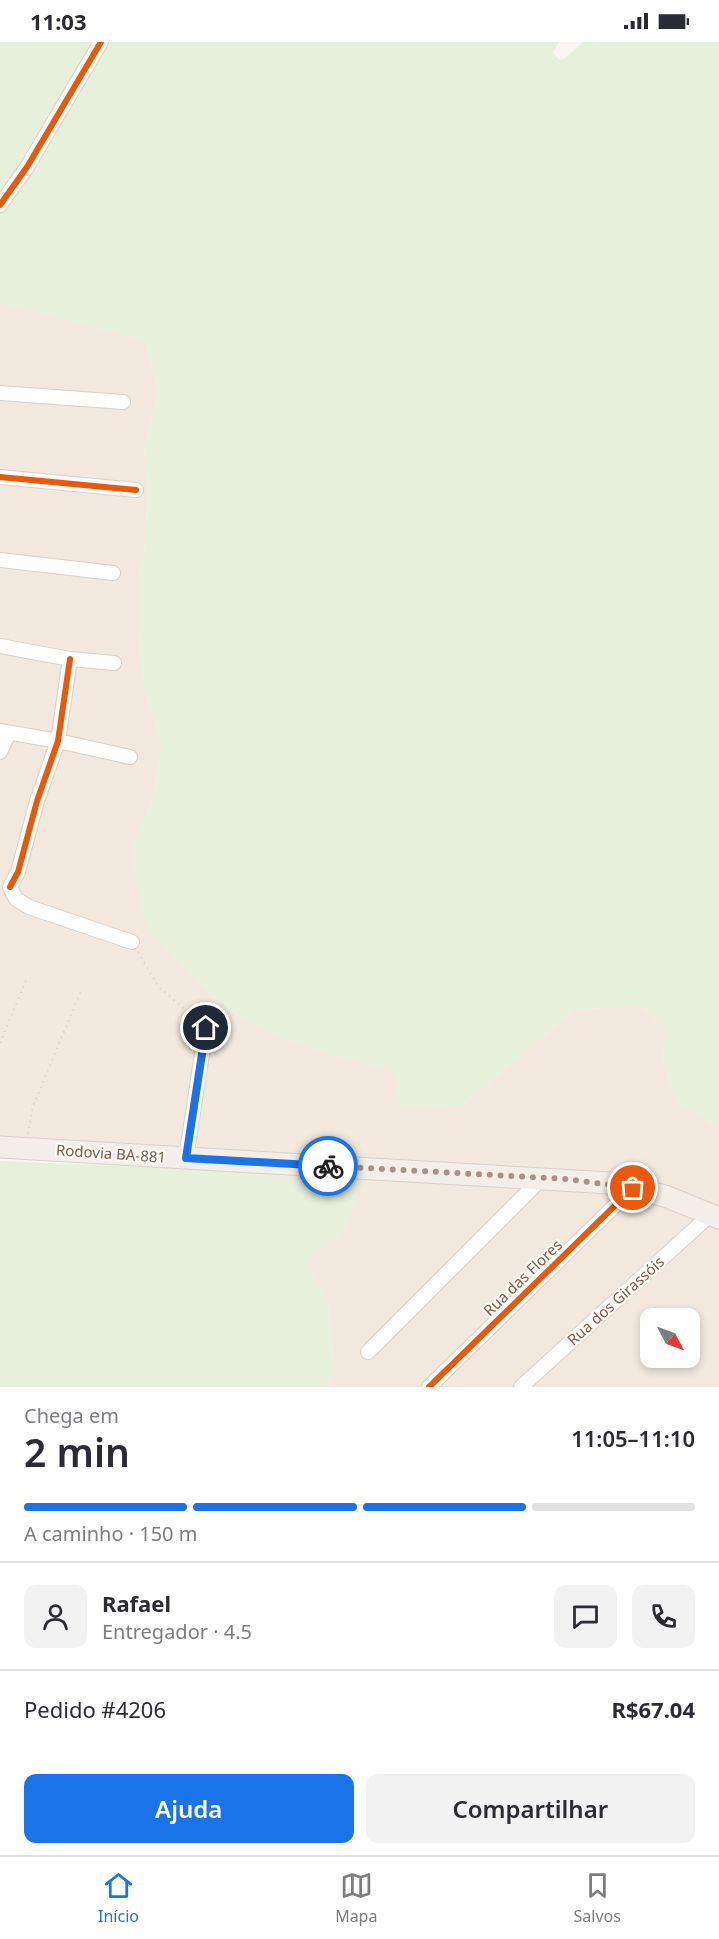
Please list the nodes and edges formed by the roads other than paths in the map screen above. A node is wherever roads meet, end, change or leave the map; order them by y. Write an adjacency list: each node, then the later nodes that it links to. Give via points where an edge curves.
1 (101, 42): 2 (street, via 27,168)
2 (0, 205)
3 (0, 393): 4 (street)
4 (123, 402)
5 (0, 477): 6 (street)
6 (136, 490)
7 (0, 560): 8 (street)
8 (113, 573)
9 (0, 646): 10 (street)
10 (70, 658): 11 (street); 13 (street)
11 (114, 663)
12 (5, 732): 13 (street); 14 (street)
13 (58, 741): 15 (street); 16 (street, via 18,872)
14 (0, 752)
15 (130, 758)
16 (5, 886): 17 (street, via 29,907)
17 (132, 942)
18 (206, 1028): 20 (street)
19 (0, 1147): 20 (main road, Rodovia BA-881)
20 (186, 1158): 21 (main road, Rodovia BA-881)
21 (543, 1177): 22 (main road, Rodovia BA-881); 24 (street)
22 (633, 1188): 23 (main road, Rodovia BA-881); 25 (street, Rua das Flores)
23 (715, 1216): 26 (street, Rua dos Girassóis)
24 (368, 1352)
25 (429, 1387)
26 (521, 1387)

